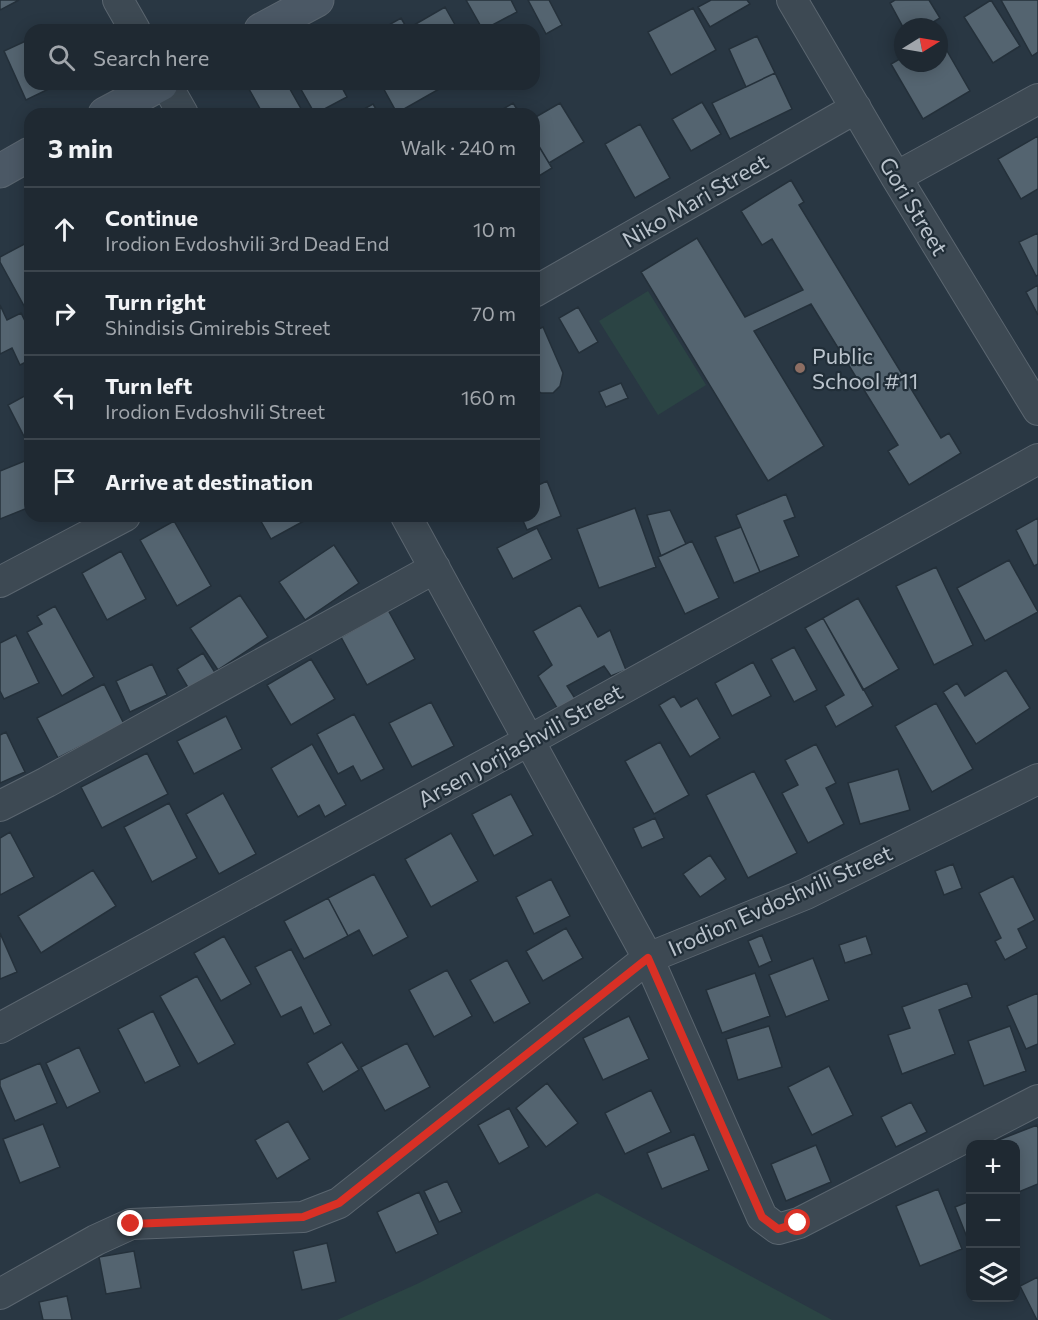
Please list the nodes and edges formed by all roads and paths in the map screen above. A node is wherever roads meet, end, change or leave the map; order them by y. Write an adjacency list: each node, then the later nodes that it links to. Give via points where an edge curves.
1 (118, 0): 4 (street)
2 (316, 0): 5 (street)
3 (792, 0): 11 (street, Gori Street)
4 (132, 24)
5 (272, 24)
6 (150, 90): 9 (street)
7 (169, 90): 10 (street)
8 (1038, 99): 14 (street)
9 (116, 108)
10 (180, 108)
11 (856, 108): 14 (street, Gori Street); 15 (street, Niko Mari Street)
12 (24, 157): 13 (street)
13 (0, 171)
14 (896, 177): 16 (street, Gori Street)
15 (540, 289)
16 (1038, 410)
17 (1038, 459): 22 (street, Arsen Jorjiashvili Street)
18 (114, 522): 21 (street)
19 (409, 522): 20 (street)
20 (435, 568): 22 (street); 24 (street)
21 (0, 582)
22 (530, 740): 25 (street); 26 (street, Arsen Jorjiashvili Street)
23 (1038, 779): 25 (street, Irodion Evdoshvili Street, via 806,894)
24 (0, 806)
25 (648, 958): 27 (street, via 762,1217 778,1229 798,1223); 28 (street, Irodion Evdoshvili Street, via 339,1203 303,1217 131,1224)
26 (0, 1028)
27 (1038, 1100)
28 (0, 1294)

